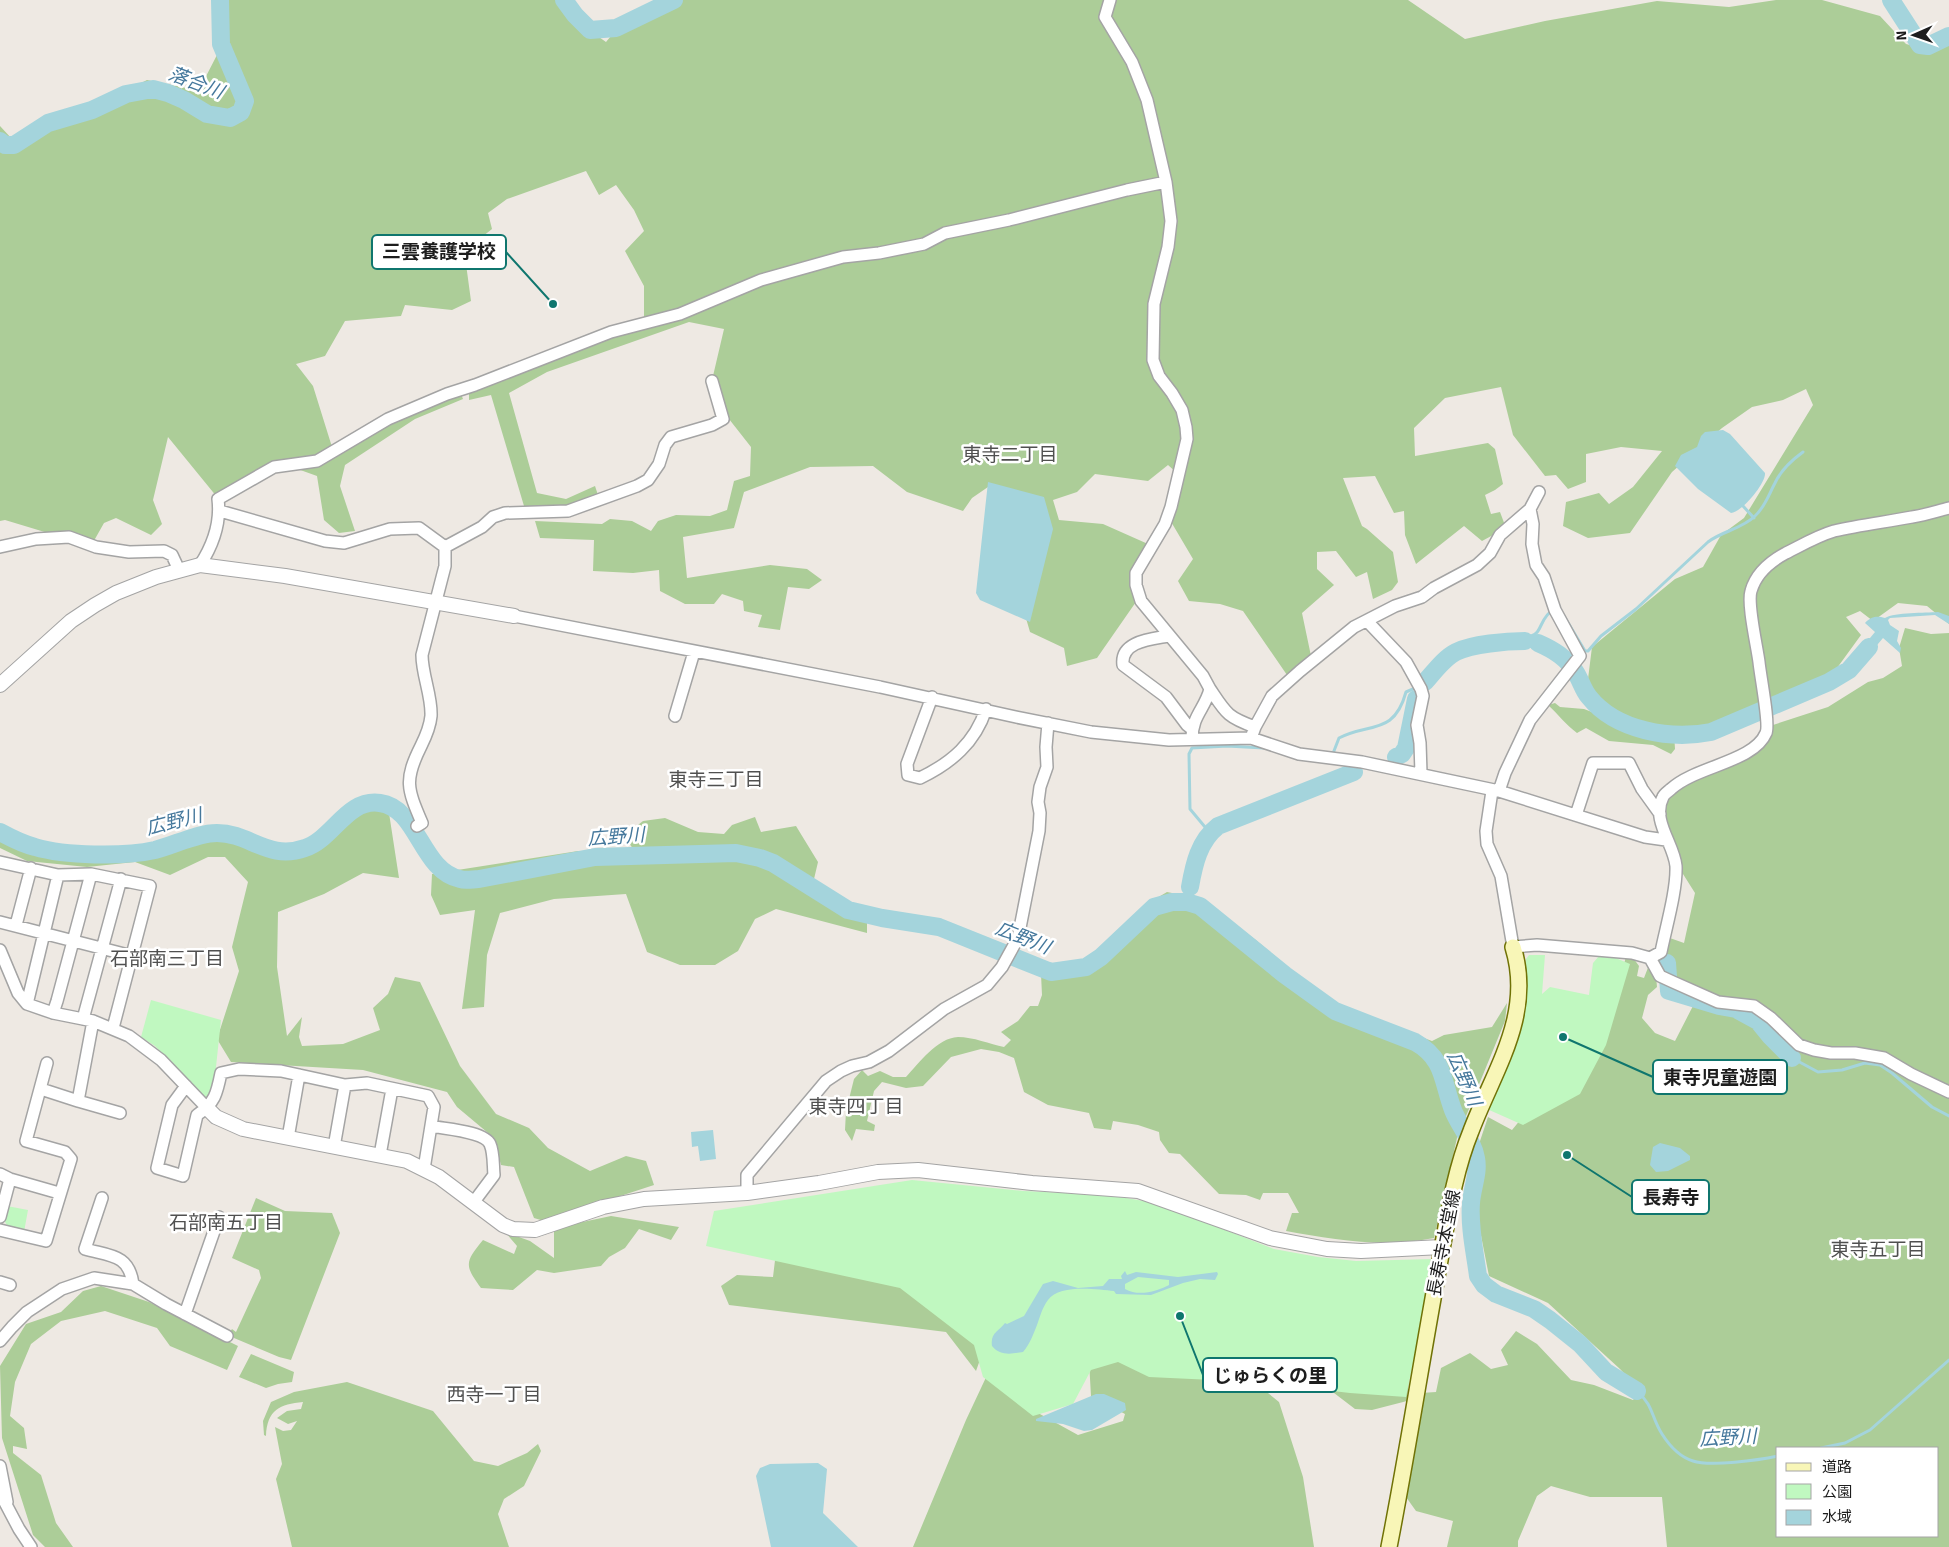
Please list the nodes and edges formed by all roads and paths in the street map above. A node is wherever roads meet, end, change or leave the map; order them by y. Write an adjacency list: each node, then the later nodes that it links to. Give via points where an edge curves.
1 (1110, 0): 2 (street, via 1105,17 1132,62 1147,100)
2 (1166, 182): 7 (street, via 945,233 924,244 843,257 761,280 680,314 588,340 388,419 317,461 274,467 218,499); 15 (street, via 1171,221 1154,304 1153,360 1159,376 1182,410 1186,439 1166,524 1136,573 1136,585 1141,602)
3 (712, 381): 9 (street, via 723,419 671,437 648,480 568,511 505,513)
4 (1539, 492): 6 (street)
5 (1949, 508): 27 (street, via 1833,532 1809,541 1765,568 1750,592 1766,734 1757,746 1744,754 1680,781 1663,797)
6 (1530, 509): 14 (street, via 1500,535 1490,553 1477,565 1422,597); 26 (street, via 1536,565 1544,577 1554,610 1580,656 1530,720)
7 (220, 512): 9 (street, via 325,541 344,543 390,529 419,528); 10 (street, via 209,551)
8 (0, 547): 11 (street, via 36,539 69,537 129,552 164,551 172,556)
9 (445, 547): 12 (street, via 445,566)
10 (200, 565): 11 (street); 12 (street, via 242,569)
11 (179, 570): 17 (street, via 136,585 95,605 71,621)
12 (436, 603): 13 (street); 29 (street, via 422,655 431,715 409,780 410,795 422,823)
13 (514, 616): 16 (street)
14 (1367, 620): 23 (street, via 1354,626 1272,696); 25 (street, via 1406,662 1421,688 1423,696 1417,725)
15 (1168, 636): 18 (street); 24 (street, via 1140,641 1130,647 1123,665 1166,697)
16 (694, 652): 19 (street); 21 (street)
17 (0, 683)
18 (1210, 689): 23 (street, via 1226,713); 24 (street, via 1197,714)
19 (932, 697): 20 (street); 20 (street, via 906,764 908,775 920,778 960,753 979,727)
20 (986, 709): 22 (street)
21 (675, 716)
22 (1048, 724): 24 (street, via 1140,738); 66 (street, via 1047,767 1038,802 1040,831 1018,938 1002,967 987,985 944,1009 888,1051 826,1080 748,1175)
23 (1253, 733): 24 (street); 25 (street, via 1299,754)
24 (1192, 734)
25 (1421, 774): 26 (street)
26 (1496, 791): 28 (street); 40 (street, via 1486,831 1487,844 1501,876)
27 (1660, 814): 28 (street, via 1642,790 1629,763 1593,763); 30 (street)
28 (1576, 815): 30 (street)
29 (417, 826)
30 (1666, 840): 44 (street, via 1676,866 1674,884 1661,952)
31 (0, 862): 32 (street)
32 (32, 868): 34 (street); 37 (street)
33 (91, 874): 34 (street); 35 (street); 39 (street)
34 (58, 875): 38 (street)
35 (121, 879): 41 (street); 43 (street, via 150,886)
36 (0, 922): 37 (street)
37 (16, 925): 38 (street)
38 (45, 932): 39 (street); 45 (street)
39 (74, 940): 41 (street); 46 (street)
40 (1513, 947): 44 (street, via 1537,945 1632,953); 72 (main road, 長寿寺本堂線, via 1520,988 1516,1019 1463,1154)
41 (103, 948): 43 (street); 47 (street)
42 (0, 950): 45 (street, via 18,993)
43 (132, 956): 48 (street)
44 (1650, 958): 55 (street, via 1660,976 1718,1002 1754,1006 1799,1045 1831,1053 1884,1058)
45 (27, 1004): 46 (street)
46 (53, 1012): 47 (street)
47 (88, 1020): 48 (street); 56 (street)
48 (113, 1028): 52 (street, via 161,1060)
49 (48, 1063): 54 (street)
50 (299, 1075): 51 (street); 57 (street, via 239,1069 222,1073 217,1094); 60 (street)
51 (344, 1085): 53 (street, via 367,1083); 61 (street)
52 (186, 1086): 57 (street); 57 (street, via 172,1106 157,1168 183,1176 197,1114)
53 (392, 1089): 59 (street, via 428,1096 434,1107); 62 (street)
54 (41, 1090): 56 (street); 65 (street, via 26,1141 65,1152 71,1159)
55 (1949, 1092)
56 (78, 1101): 58 (street)
57 (206, 1108): 60 (street, via 243,1129)
58 (120, 1113)
59 (431, 1126): 63 (street); 68 (street, via 476,1134 488,1141 494,1175)
60 (288, 1138): 61 (street)
61 (334, 1147): 62 (street)
62 (380, 1155): 63 (street)
63 (424, 1169): 68 (street)
64 (5, 1177): 65 (street); 69 (street)
65 (59, 1193): 71 (street, via 46,1241)
66 (747, 1193): 68 (street, via 629,1202 602,1207 535,1230 503,1225); 72 (street, via 878,1172 918,1170 1138,1191 1270,1238 1328,1249 1361,1251)
67 (102, 1198): 73 (street, via 85,1249 119,1258 131,1270)
68 (473, 1202)
69 (0, 1217)
70 (219, 1217): 74 (street)
71 (0, 1230)
72 (1442, 1247): 81 (main road, 長寿寺本堂線)
73 (133, 1284): 74 (street); 76 (street, via 94,1278 62,1289 27,1312)
74 (185, 1314): 75 (street)
75 (227, 1336)
76 (0, 1341)
77 (0, 1466): 79 (street)
78 (0, 1494): 79 (street)
79 (9, 1511): 80 (street)
80 (31, 1547)
81 (1389, 1547)

